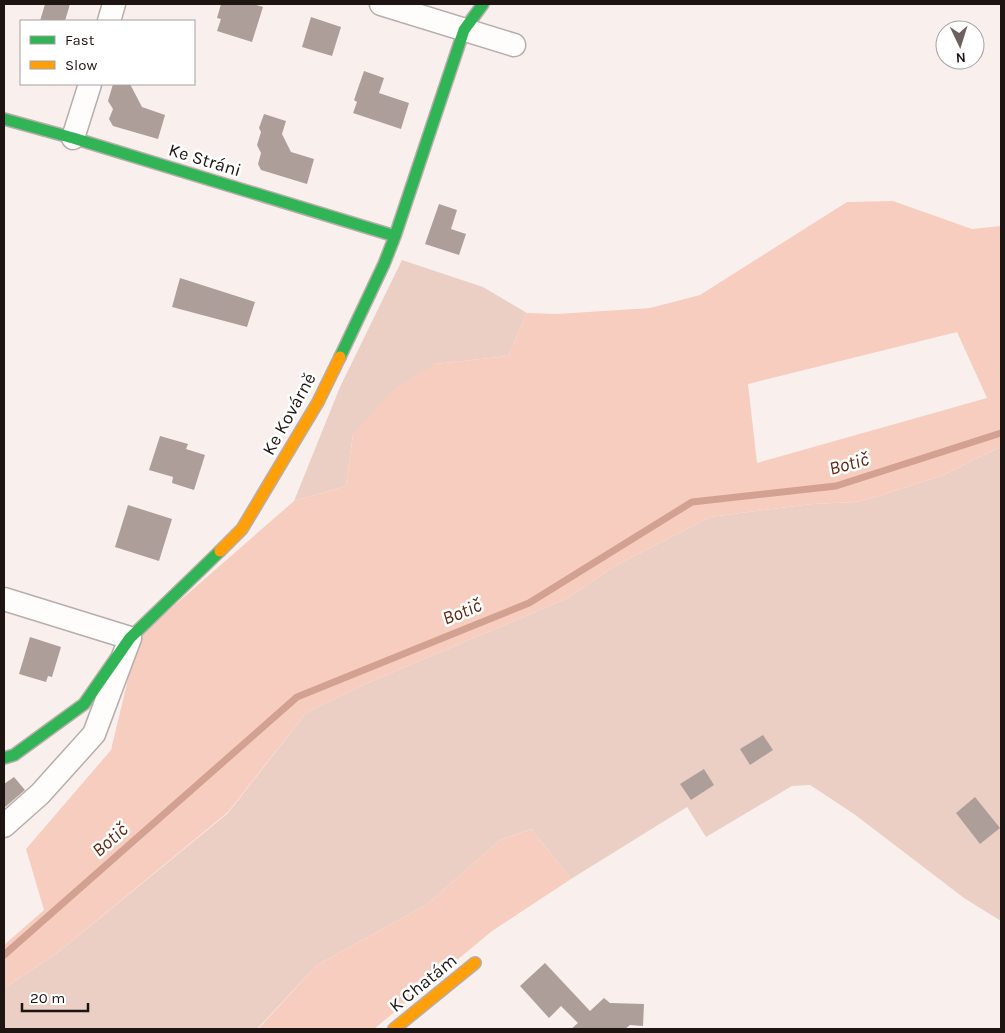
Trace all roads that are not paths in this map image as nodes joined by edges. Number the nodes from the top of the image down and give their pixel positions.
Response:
1 (114, 4) edge
2 (381, 4) edge
3 (484, 4) edge
4 (108, 20) edge
5 (464, 30) junction
6 (514, 45) dead end
7 (90, 85) edge
8 (4, 119) edge
9 (73, 138) junction
10 (395, 236) junction
11 (4, 599) edge
12 (130, 638) junction
13 (4, 758) edge
14 (4, 826) edge
15 (475, 963) dead end
16 (394, 1029) edge

1 - 4 street
2 - 5 street
3 - 5 street, Ke Kovárně
5 - 6 street
5 - 10 street, Ke Kovárně
7 - 9 street
8 - 9 street, Ke Stráni
9 - 10 street, Ke Stráni
10 - 12 street, Ke Kovárně
11 - 12 street
12 - 13 street, Ke Kovárně
12 - 14 street
15 - 16 street, K Chatám

